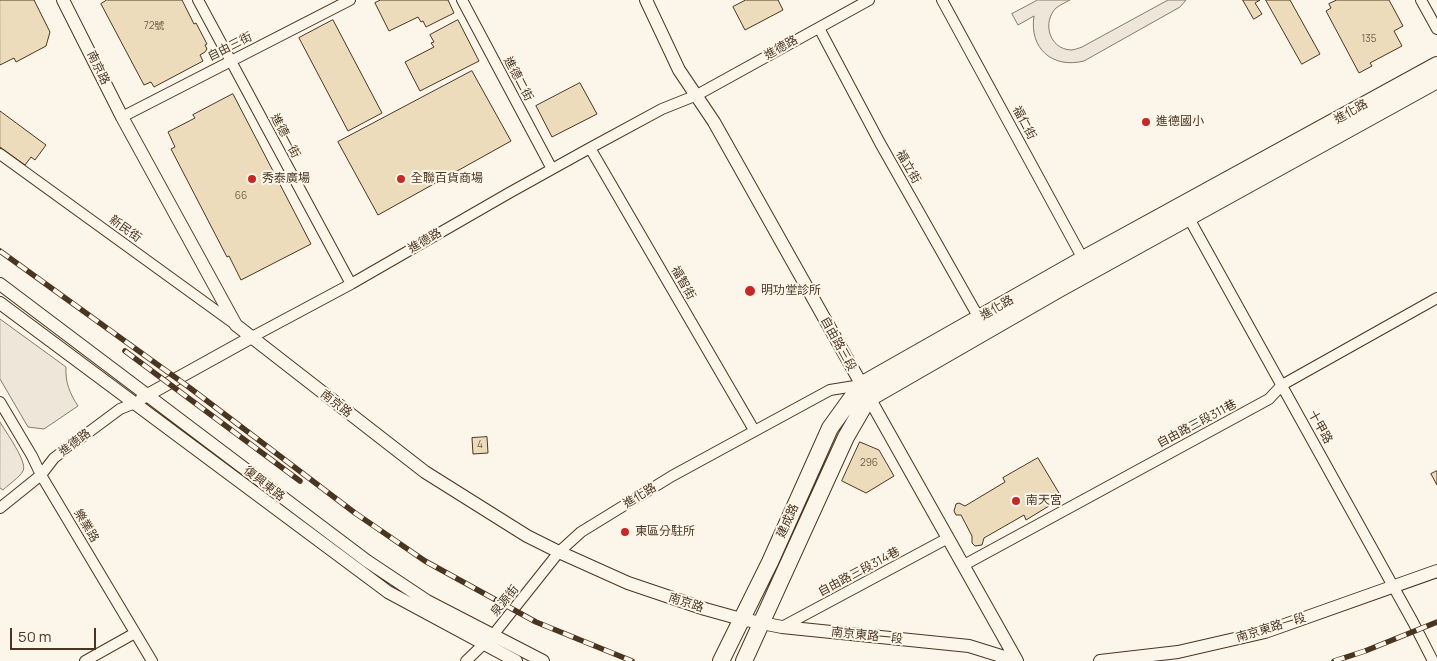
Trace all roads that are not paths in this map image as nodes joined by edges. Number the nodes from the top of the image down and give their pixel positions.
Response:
1 (63, 0) edge
2 (198, 0) edge
3 (350, 0) edge
4 (462, 0) edge
5 (646, 0) edge
6 (869, 0) edge
7 (942, 0) edge
8 (1421, 0) edge
9 (819, 28) junction
10 (1437, 29) edge
11 (231, 61) junction
12 (1437, 65) edge
13 (1437, 80) edge
14 (697, 95) junction
15 (122, 117) junction
16 (590, 148) junction
17 (0, 154) edge
18 (552, 169) junction
19 (1185, 212) junction
20 (1082, 259) junction
21 (0, 284) edge
22 (350, 284) junction
23 (1437, 298) edge
24 (0, 303) edge
25 (979, 318) junction
26 (236, 325) junction
27 (252, 337) junction
28 (1282, 385) junction
29 (865, 392) junction
30 (148, 395) junction
31 (0, 402) edge
32 (135, 403) junction
33 (754, 430) junction
34 (41, 475) junction
35 (0, 508) edge
36 (948, 538) junction
37 (560, 552) junction
38 (964, 565) junction
39 (1437, 571) edge
40 (1393, 587) junction
41 (741, 619) junction
42 (773, 625) junction
43 (135, 633) junction
44 (493, 635) junction
45 (483, 644) junction
46 (86, 661) edge
47 (152, 661) edge
48 (466, 661) edge
49 (516, 661) edge
50 (543, 661) edge
51 (722, 661) edge
52 (744, 661) edge
53 (1017, 661) edge
54 (1100, 661) edge
55 (1433, 661) edge

1 - 15 street, 南京路
2 - 11 street, 進德一街
3 - 11 street, 自由三街
4 - 18 street, 進德二街
5 - 14 street, 自由路三段
6 - 9 street, 進德路
7 - 20 street, 福仁街
8 - 10 street
9 - 14 street, 進德路
9 - 25 street, 福立街
11 - 15 street, 自由三街
11 - 22 street, 進德一街
12 - 19 main road, 進化路
13 - 19 main road, 進化路
14 - 16 street, 進德路
14 - 29 street, 自由路三段
15 - 26 street, 南京路
16 - 18 street, 進德路
16 - 33 street, 福智街
17 - 26 street, 新民街
18 - 22 street, 進德路
19 - 20 main road, 進化路
19 - 28 street, 十甲路
19 - 29 main road, 進化路
20 - 25 main road, 進化路
21 - 30 street, 復興東路
22 - 27 street, 進德路
23 - 28 street, 自由路三段311巷
24 - 32 street, 復興東路
25 - 29 main road, 進化路
26 - 27 street, 南京路
27 - 30 street, 進德路
27 - 37 street, 南京路
28 - 38 street, 自由路三段311巷
28 - 40 street, 十甲路
29 - 33 street, 進化路
29 - 36 street, 自由路三段
29 - 41 main road, 建成路
29 - 42 main road, 建成路
30 - 32 street, 進德路
30 - 44 street, 復興東路
31 - 34 street, 樂業路
32 - 34 street, 進德路
32 - 45 street, 復興東路
33 - 37 street, 進化路
34 - 35 street, 進德路
34 - 43 street, 樂業路
36 - 38 street, 自由路三段
36 - 42 street, 自由路三段314巷
37 - 41 street, 南京路
37 - 44 street, 泉源街
38 - 53 street, 自由路三段
39 - 40 street, 南京東路一段
40 - 54 street, 南京東路一段
40 - 55 street, 十甲路
41 - 42 street, 南京路
41 - 51 main road, 建成路
42 - 52 main road, 建成路
42 - 53 street, 南京東路一段
43 - 46 street
43 - 47 street, 樂業路
44 - 45 street, 泉源街
44 - 50 street, 復興東路
45 - 48 street, 泉源街
45 - 49 street, 復興東路

